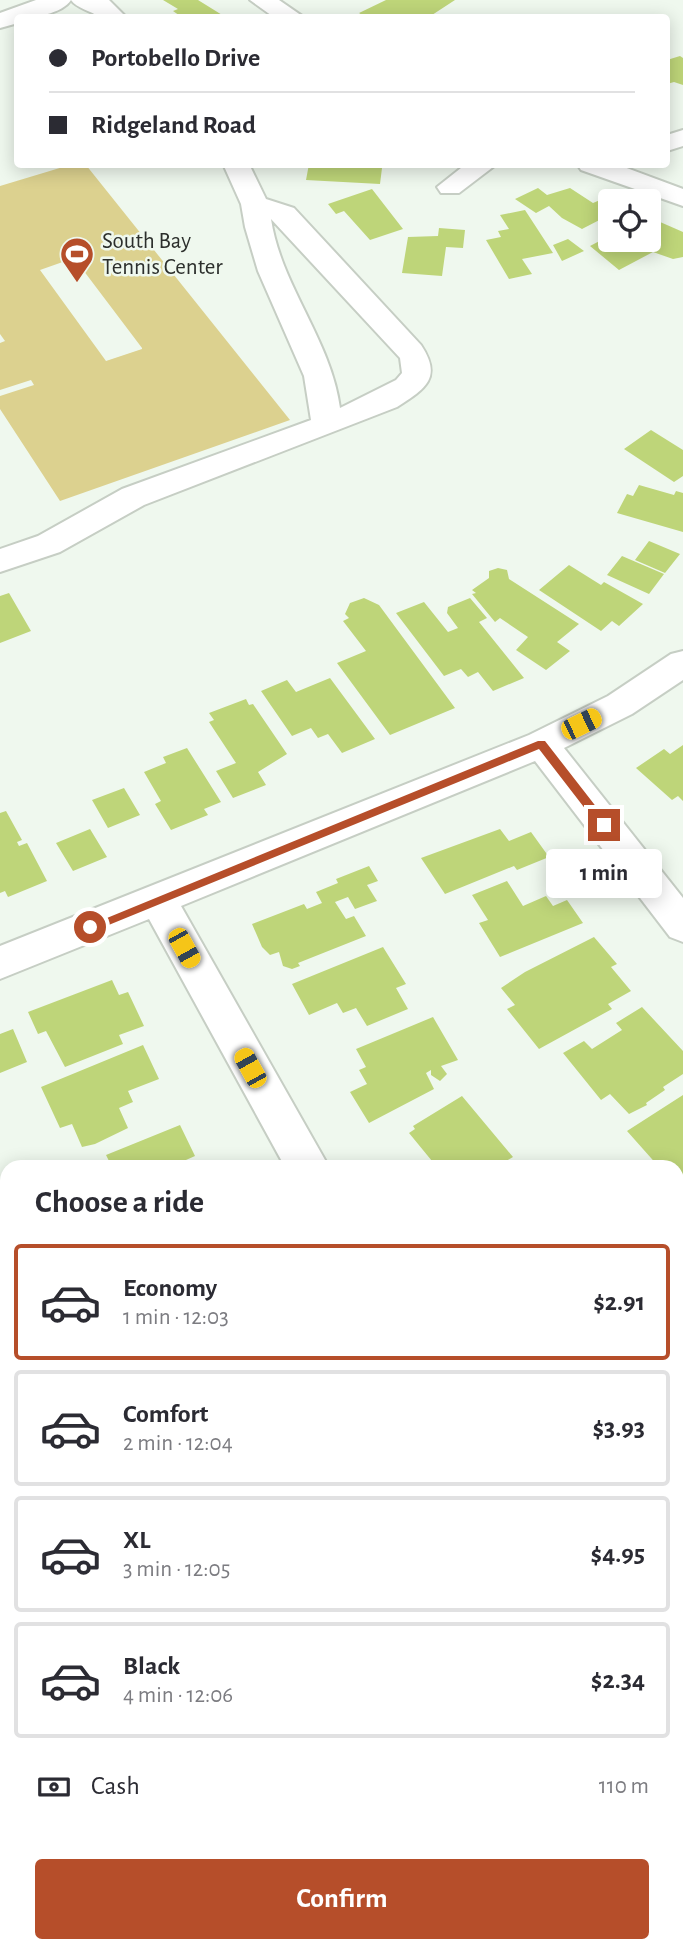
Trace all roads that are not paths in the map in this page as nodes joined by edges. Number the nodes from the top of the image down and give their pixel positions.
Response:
1 (59, 0) edge
2 (83, 0) edge
3 (262, 0) edge
4 (20, 14) edge
5 (110, 14) edge
6 (286, 14) edge
7 (238, 168) edge
8 (478, 168) edge
9 (605, 168) edge
10 (450, 187) dead end
11 (683, 198) edge
12 (255, 204) junction
13 (327, 425) junction
14 (0, 561) edge
15 (683, 663) edge
16 (541, 744) junction
17 (158, 900) junction
18 (683, 926) edge
19 (0, 963) edge
20 (302, 1160) edge

1 - 4 street
2 - 5 street
3 - 6 street
7 - 12 street
8 - 10 street
9 - 11 street
12 - 13 street
12 - 13 street
13 - 14 street
15 - 16 street
16 - 17 street
16 - 18 street
17 - 19 street
17 - 20 street

